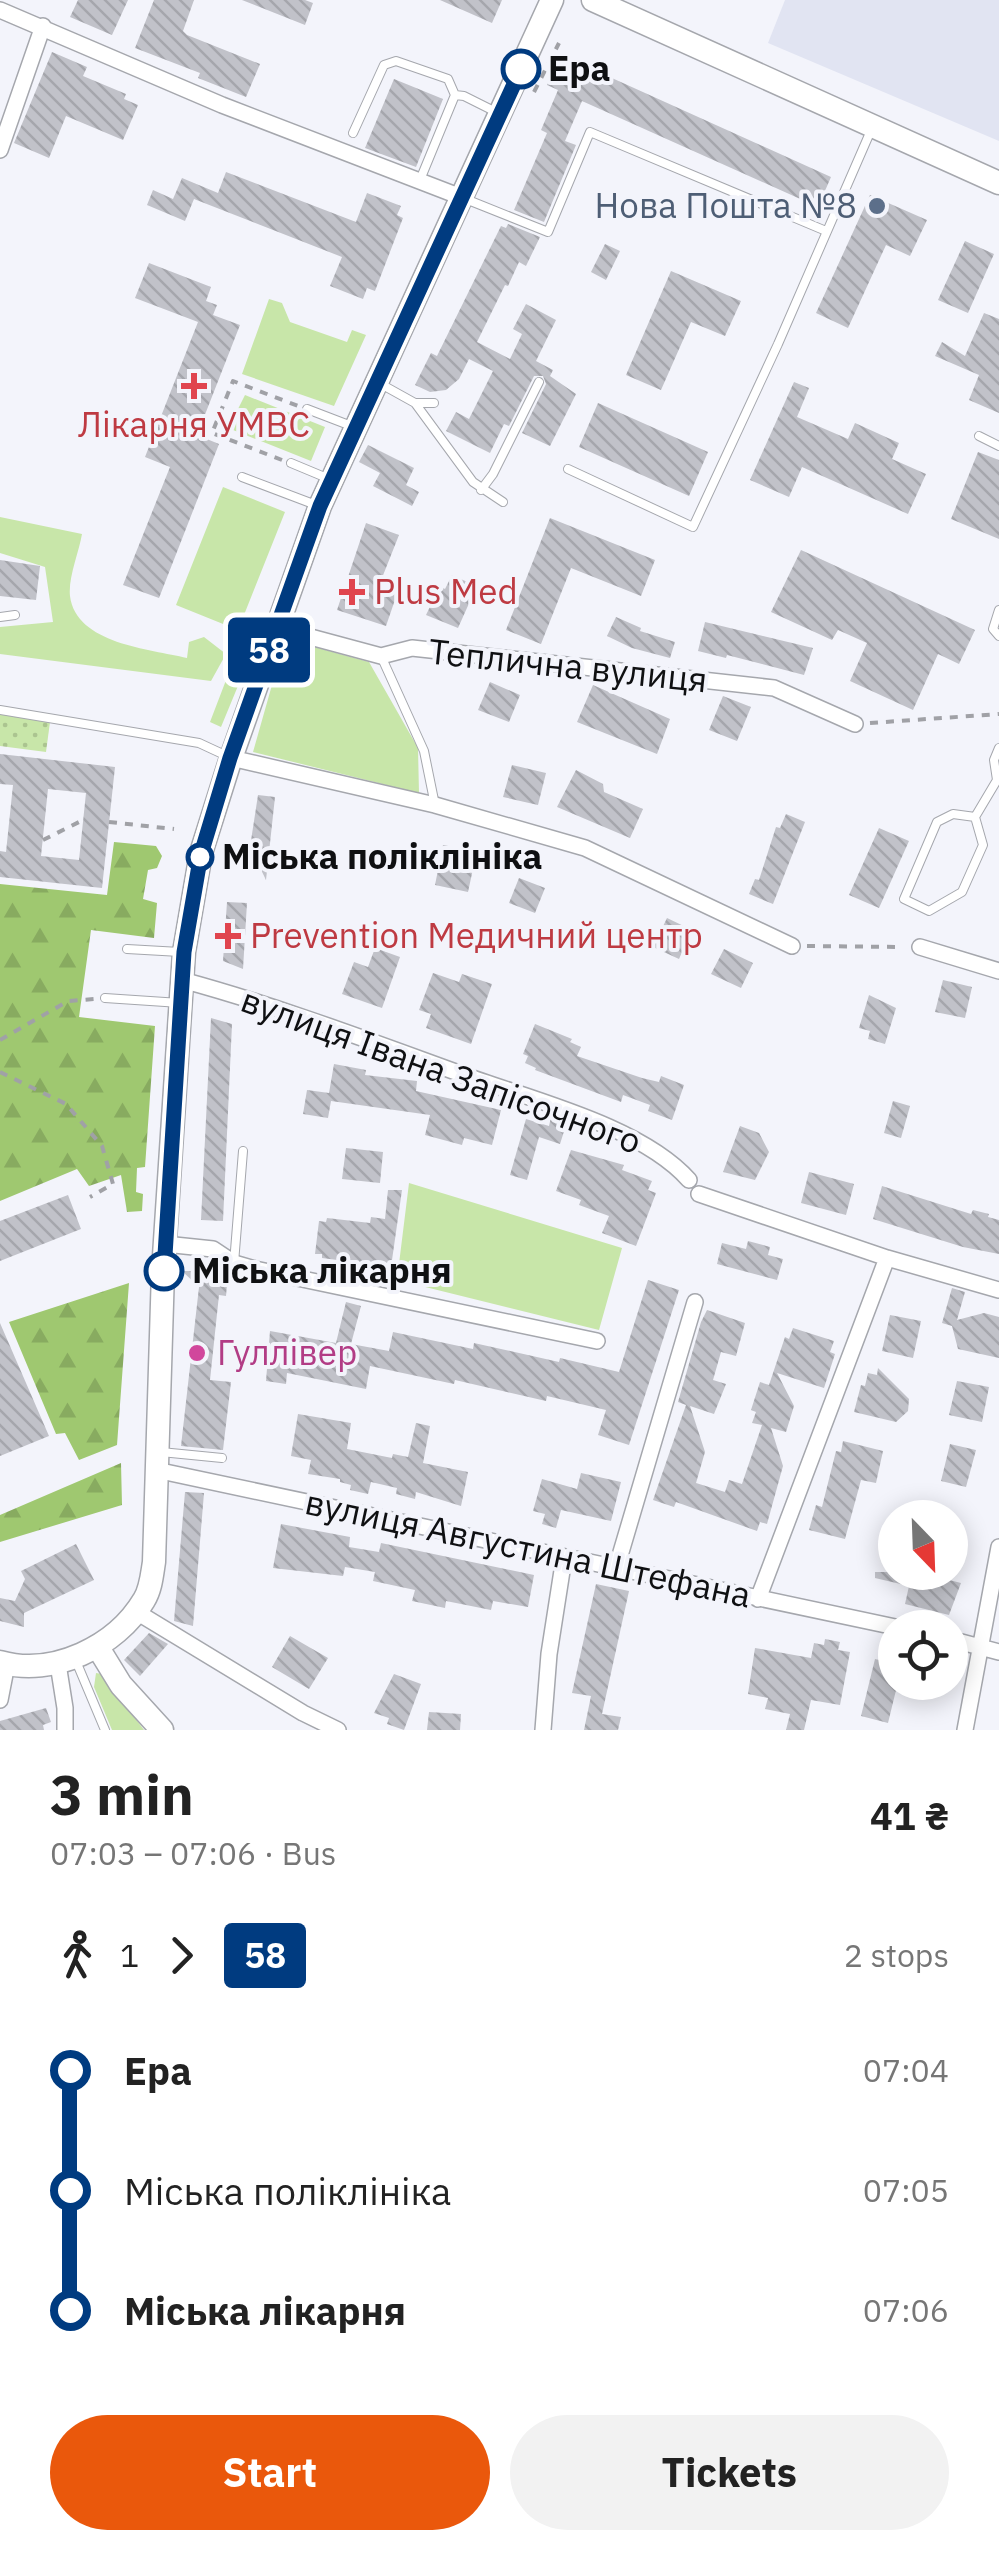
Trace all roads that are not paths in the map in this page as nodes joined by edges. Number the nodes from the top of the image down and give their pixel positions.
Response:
1 (552, 0) edge
2 (594, 0) edge
3 (0, 10) edge
4 (43, 26) junction
5 (455, 96) junction
6 (500, 114) junction
7 (872, 128) junction
8 (353, 134) dead end
9 (0, 150) edge
10 (420, 181) junction
11 (999, 183) edge
12 (461, 197) junction
13 (826, 232) junction
14 (375, 381) junction
15 (538, 382) dead end
16 (434, 403) dead end
17 (415, 404) junction
18 (307, 409) road end
19 (354, 428) junction
20 (978, 436) dead end
21 (999, 446) edge
22 (291, 463) road end
23 (568, 469) dead end
24 (242, 477) dead end
25 (331, 480) junction
26 (481, 490) junction
27 (503, 502) dead end
28 (320, 506) junction
29 (999, 610) edge
30 (16, 615) dead end
31 (0, 617) edge
32 (277, 628) junction
33 (999, 636) edge
34 (381, 656) junction
35 (0, 710) edge
36 (856, 724) road end
37 (999, 748) edge
38 (230, 758) junction
39 (435, 805) junction
40 (975, 817) junction
41 (792, 946) road end
42 (920, 948) road end
43 (127, 949) dead end
44 (184, 952) junction
45 (999, 970) edge
46 (182, 992) junction
47 (104, 998) road end
48 (243, 1152) dead end
49 (689, 1180) dead end
50 (699, 1194) dead end
51 (165, 1244) junction
52 (887, 1258) junction
53 (234, 1263) junction
54 (999, 1290) edge
55 (695, 1302) dead end
56 (598, 1341) dead end
57 (222, 1458) dead end
58 (156, 1461) junction
59 (999, 1547) edge
60 (564, 1558) junction
61 (616, 1569) junction
62 (758, 1599) junction
63 (135, 1611) junction
64 (878, 1624) edge
65 (968, 1644) edge
66 (97, 1646) junction
67 (980, 1648) junction
68 (999, 1652) edge
69 (66, 1660) junction
70 (4, 1663) edge
71 (0, 1700) edge
72 (64, 1730) edge
73 (105, 1730) edge
74 (162, 1730) edge
75 (338, 1730) edge
76 (544, 1730) edge
77 (965, 1730) edge

1 - 6 street
2 - 7 street
3 - 4 street
4 - 9 street
4 - 10 street
5 - 6 lane
5 - 8 lane
5 - 10 lane
6 - 12 street
7 - 11 street
7 - 13 lane
10 - 12 street
12 - 13 lane
12 - 14 street
13 - 23 lane
14 - 17 lane
14 - 19 street
15 - 26 lane
16 - 17 lane
17 - 26 lane
18 - 19 lane
19 - 25 street
20 - 21 lane
22 - 25 lane
24 - 28 lane
25 - 28 street
26 - 27 lane
28 - 32 street
29 - 33 lane
30 - 31 lane
32 - 34 street, Теплична вулиця
32 - 38 street
34 - 36 street, Теплична вулиця
34 - 39 lane
35 - 38 lane
37 - 40 lane
38 - 39 street
38 - 44 street
39 - 41 street
40 - 40 lane
42 - 45 street
43 - 44 lane
44 - 46 street
46 - 47 lane
46 - 49 street, вулиця Івана Запісочного
46 - 51 street
48 - 53 lane
50 - 52 street
51 - 53 street
51 - 58 street
52 - 54 street
52 - 62 street
53 - 56 street
55 - 61 street
57 - 58 lane
58 - 60 street, вулиця Августина Штефана
58 - 63 street
59 - 67 street
60 - 61 street, вулиця Августина Штефана
60 - 76 street
61 - 62 street, вулиця Августина Штефана
62 - 64 street, вулиця Августина Штефана
63 - 66 street
63 - 75 street
65 - 67 street
66 - 69 street
66 - 74 street
67 - 68 street
67 - 77 street
69 - 70 street
69 - 72 street
69 - 73 lane
70 - 71 street

